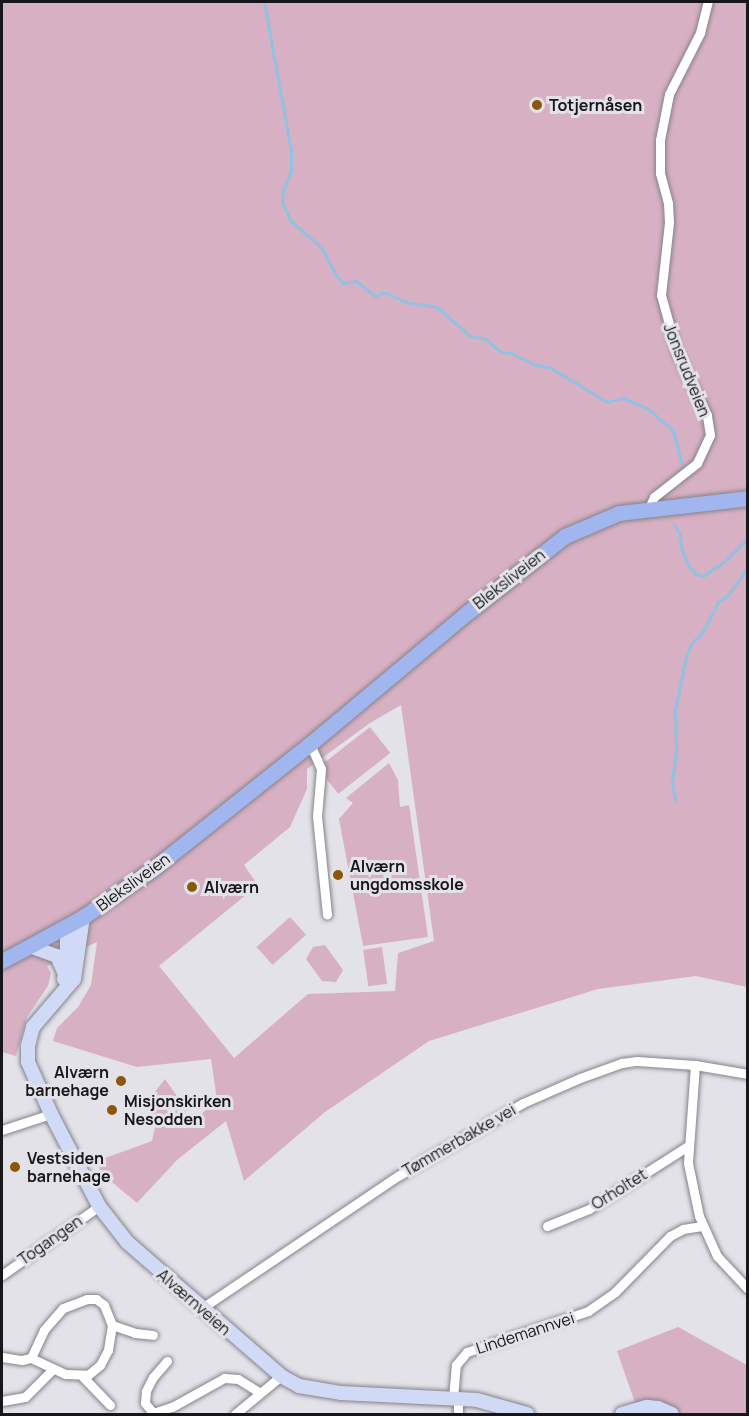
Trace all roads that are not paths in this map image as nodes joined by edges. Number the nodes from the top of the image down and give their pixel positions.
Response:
1 (708, 2) edge
2 (747, 498) edge
3 (649, 507) junction
4 (310, 744) junction
5 (327, 914) dead end
6 (84, 917) junction
7 (67, 927) junction
8 (32, 947) junction
9 (2, 961) edge
10 (65, 977) junction
11 (55, 1000) junction
12 (695, 1065) junction
13 (747, 1074) edge
14 (51, 1114) junction
15 (2, 1118) edge
16 (5, 1128) edge
17 (688, 1146) junction
18 (99, 1206) junction
19 (547, 1226) dead end
20 (702, 1226) junction
21 (2, 1275) edge
22 (747, 1289) edge
23 (202, 1308) junction
24 (112, 1325) junction
25 (153, 1335) dead end
26 (2, 1357) edge
27 (31, 1358) junction
28 (168, 1361) dead end
29 (52, 1370) junction
30 (281, 1376) junction
31 (83, 1377) junction
32 (259, 1392) junction
33 (455, 1398) junction
34 (2, 1401) edge
35 (110, 1405) dead end
36 (147, 1407) junction
37 (138, 1414) edge
38 (235, 1414) edge
39 (459, 1414) edge
40 (527, 1414) edge
41 (622, 1414) edge
42 (672, 1414) edge

1 - 3 street, Jonsrudveien
2 - 3 main road, Bleksliveien
3 - 4 main road, Bleksliveien
4 - 5 street
4 - 6 main road, Bleksliveien
6 - 7 main road, Bleksliveien
6 - 11 main road, Alværnveien
7 - 8 main road, Bleksliveien
7 - 10 main road, Alværnveien
8 - 9 main road, Bleksliveien
8 - 10 main road
10 - 11 main road, Alværnveien
11 - 14 main road, Alværnveien
12 - 13 street, Tømmerbakke vei
12 - 17 street
12 - 23 street, Tømmerbakke vei
14 - 16 street
14 - 18 main road, Alværnveien
15 - 16 street
17 - 19 street, Orholtet
17 - 20 street
18 - 21 street, Togangen
18 - 23 main road, Alværnveien
20 - 22 street
20 - 33 street, Lindemannvei
23 - 30 main road, Alværnveien
24 - 25 street
24 - 27 street
24 - 31 street
26 - 27 street
27 - 29 street
28 - 36 street
29 - 31 street
29 - 34 street
30 - 32 street
30 - 33 main road, Alværnveien
31 - 35 street
32 - 36 street
32 - 38 street
33 - 39 street, Lindemannvei
33 - 40 main road, Alværnveien
36 - 37 street
41 - 42 main road

